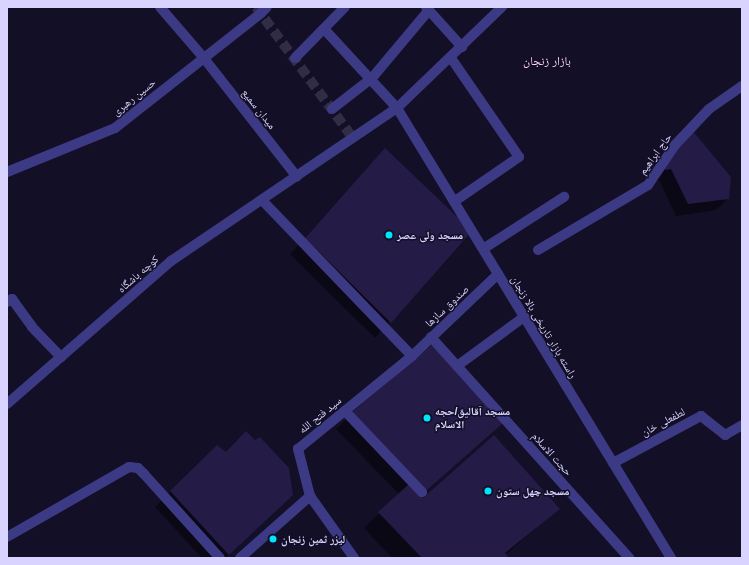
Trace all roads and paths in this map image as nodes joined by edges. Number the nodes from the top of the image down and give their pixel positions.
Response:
1 (502, 7) edge
2 (428, 8) edge
3 (165, 9) edge
4 (339, 9) edge
5 (264, 10) edge
6 (324, 30) junction
7 (462, 47) junction
8 (203, 57) junction
9 (295, 58) dead end
10 (451, 58) junction
11 (372, 78) junction
12 (742, 86) edge
13 (397, 108) junction
14 (332, 109) dead end
15 (7, 172) edge
16 (297, 177) junction
17 (564, 197) dead end
18 (458, 199) dead end
19 (262, 200) junction
20 (486, 247) dead end
21 (538, 250) dead end
22 (498, 274) junction
23 (7, 302) edge
24 (524, 317) junction
25 (431, 337) junction
26 (412, 356) junction
27 (61, 357) junction
28 (457, 366) junction
29 (7, 404) edge
30 (345, 411) junction
31 (742, 425) edge
32 (613, 463) junction
33 (422, 492) dead end
34 (310, 496) junction
35 (7, 537) edge
36 (220, 558) edge
37 (240, 558) edge
38 (354, 558) edge
39 (629, 558) edge
40 (671, 558) edge

1 - 7 street, کوچه باشگاه
2 - 7 street
2 - 11 street
3 - 8 street, میدان سمیع
4 - 6 street
5 - 8 street, حسین رهبری
6 - 9 street
6 - 11 street, راسته بازار تاریخی بالا زنجان
7 - 10 street, کوچه باشگاه
8 - 15 street, حسین رهبری
8 - 16 street, میدان سمیع
10 - 13 street, کوچه باشگاه
10 - 18 street
11 - 13 street, راسته بازار تاریخی بالا زنجان
11 - 14 street
12 - 21 street, حاج ابراهیم
13 - 16 street, کوچه باشگاه
13 - 22 street, راسته بازار تاریخی بالا زنجان
16 - 19 street, کوچه باشگاه
17 - 20 street
19 - 26 street
19 - 27 street, کوچه باشگاه
22 - 24 street, راسته بازار تاریخی بالا زنجان
22 - 25 street, صندوق سازها
23 - 27 street
24 - 28 street
24 - 32 street, راسته بازار تاریخی بالا زنجان
25 - 26 street, صندوق سازها
25 - 28 street, حجت الاسلام
26 - 30 street, سید فتح الله
27 - 29 street, کوچه باشگاه
28 - 39 street, حجت الاسلام
30 - 33 street
30 - 34 street, سید فتح الله
31 - 32 street, لطفعلی خان
32 - 40 street, راسته بازار تاریخی بالا زنجان
34 - 37 street
34 - 38 street
35 - 36 street

